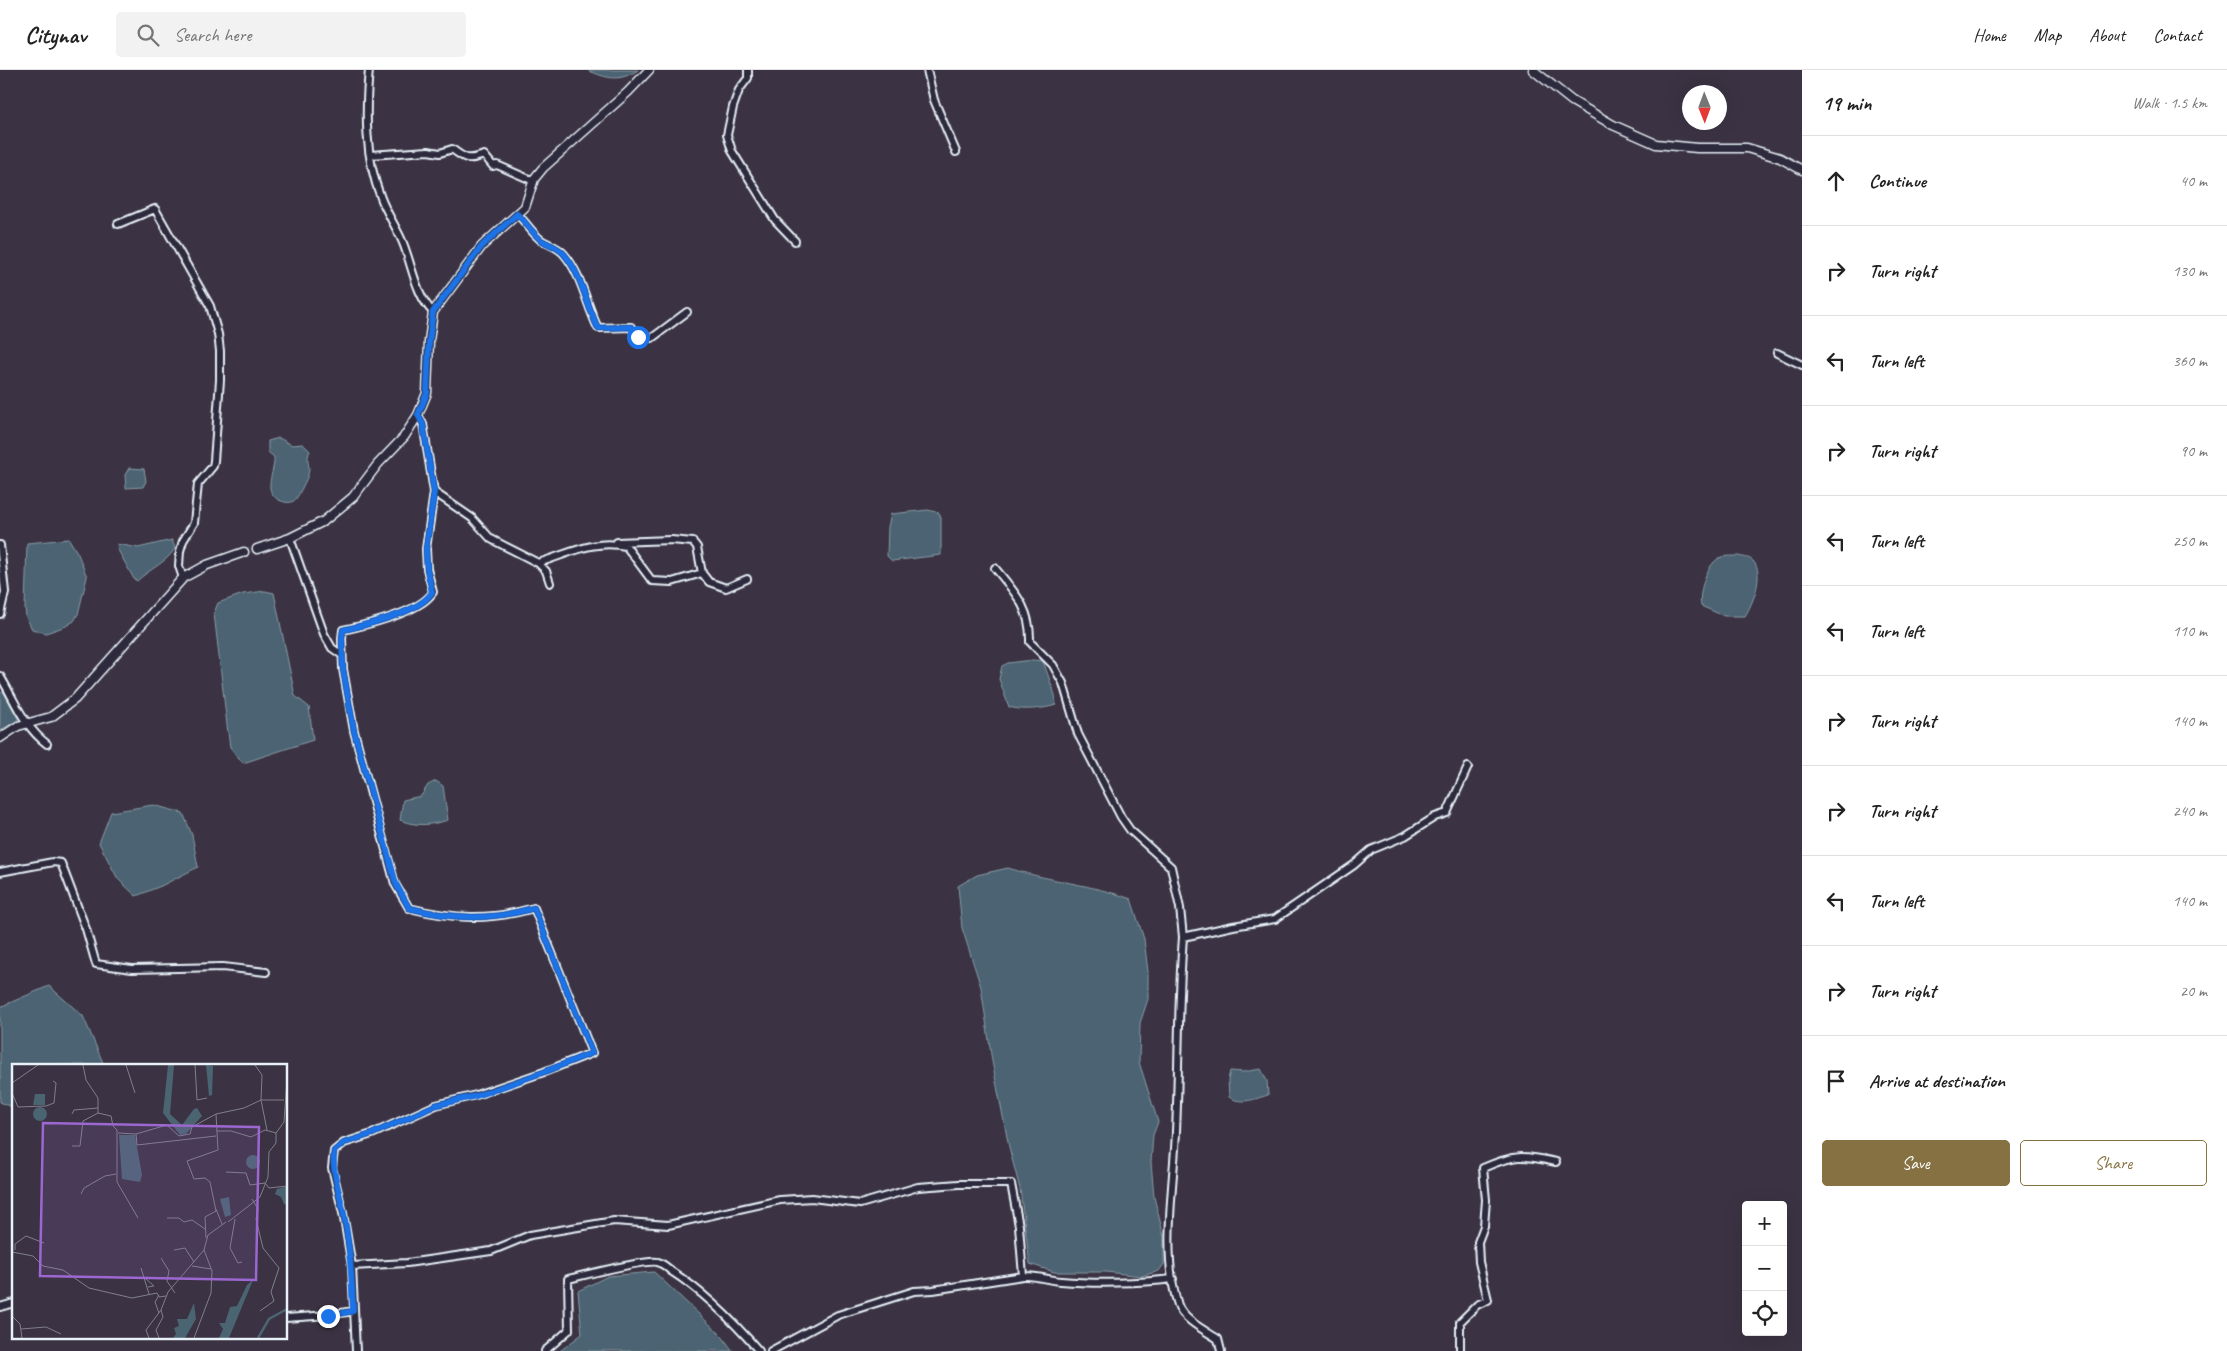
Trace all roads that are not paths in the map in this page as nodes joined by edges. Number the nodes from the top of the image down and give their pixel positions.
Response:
1 (369, 70) edge
2 (649, 70) edge
3 (748, 70) edge
4 (927, 70) edge
5 (1533, 70) edge
6 (956, 152) dead end
7 (370, 155) junction
8 (1802, 170) edge
9 (534, 179) junction
10 (517, 214) junction
11 (118, 224) dead end
12 (795, 240) dead end
13 (433, 312) junction
14 (687, 312) dead end
15 (1777, 352) dead end
16 (1802, 365) edge
17 (418, 415) junction
18 (434, 492) junction
19 (290, 538) junction
20 (611, 543) junction
21 (0, 545) edge
22 (257, 549) dead end
23 (244, 552) dead end
24 (538, 562) junction
25 (996, 568) dead end
26 (702, 573) junction
27 (183, 578) junction
28 (747, 580) dead end
29 (550, 583) dead end
30 (0, 614) edge
31 (342, 654) junction
32 (0, 676) edge
33 (26, 724) junction
34 (0, 738) edge
35 (47, 744) dead end
36 (1468, 767) dead end
37 (0, 872) edge
38 (1183, 937) junction
39 (266, 972) dead end
40 (1556, 1162) dead end
41 (352, 1266) junction
42 (1023, 1276) junction
43 (1173, 1279) junction
44 (353, 1311) junction
45 (288, 1318) edge
46 (356, 1351) edge
47 (544, 1351) edge
48 (759, 1351) edge
49 (771, 1351) edge
50 (1221, 1351) edge
51 (1460, 1351) edge

1 - 7 street
2 - 9 street
3 - 12 street
4 - 6 street
5 - 8 street
7 - 9 street
7 - 13 street
9 - 10 street
10 - 13 street
10 - 14 street
11 - 27 street
13 - 17 street
15 - 16 street
17 - 18 street
17 - 19 street
18 - 24 street
18 - 31 street
19 - 22 street
19 - 31 street
20 - 24 street
20 - 26 street
20 - 26 street
21 - 30 street
23 - 27 street
24 - 29 street
25 - 38 street
26 - 28 street
27 - 33 street
31 - 41 street
32 - 33 street
33 - 34 street
33 - 35 street
36 - 38 street
37 - 39 street
38 - 43 street
40 - 51 street
41 - 42 street
41 - 44 street
42 - 43 street
42 - 49 street
43 - 50 street
44 - 45 street
44 - 46 street
47 - 48 street

